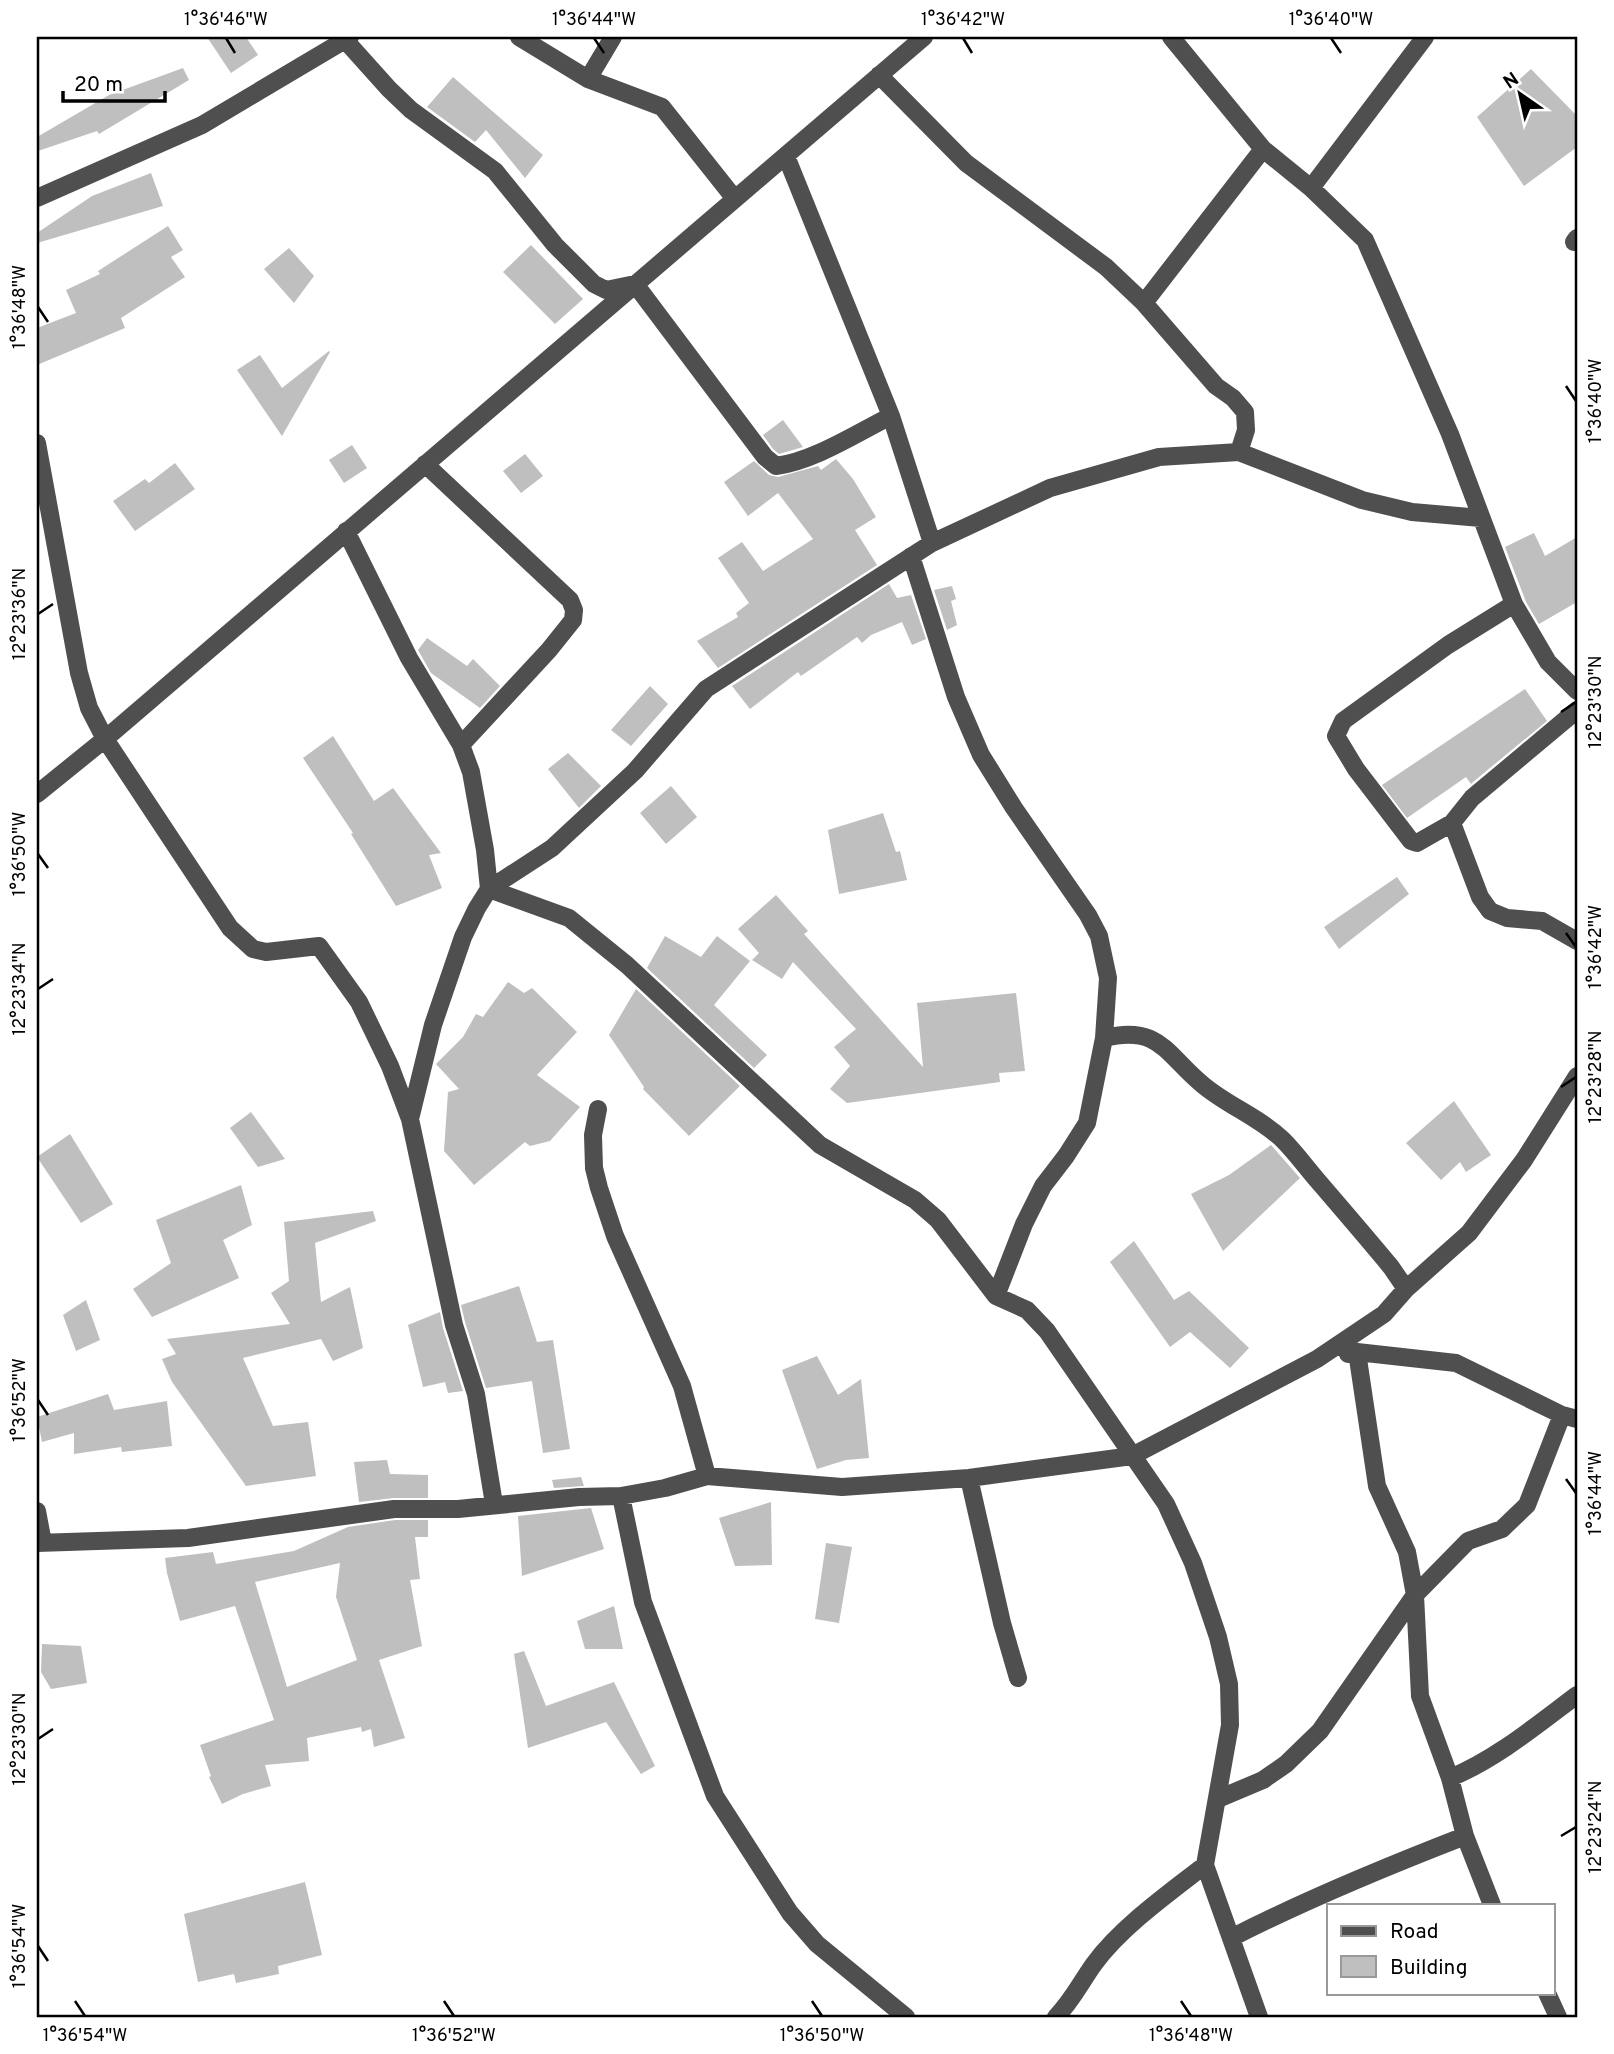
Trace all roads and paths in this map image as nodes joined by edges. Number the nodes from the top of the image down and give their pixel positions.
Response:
1 (519, 37) edge
2 (613, 37) edge
3 (924, 37) edge
4 (1171, 37) edge
5 (1425, 37) edge
6 (347, 38) edge
7 (879, 75) junction
8 (588, 79) junction
9 (1263, 149) junction
10 (786, 156) junction
11 (1311, 188) junction
12 (37, 198) edge
13 (735, 200) junction
14 (635, 284) junction
15 (1144, 303) junction
16 (891, 416) junction
17 (37, 443) edge
18 (1239, 452) junction
19 (425, 464) junction
20 (39, 468) edge
21 (1481, 518) junction
22 (346, 531) junction
23 (932, 543) junction
24 (911, 556) junction
25 (1514, 604) junction
26 (1577, 691) edge
27 (1577, 710) edge
28 (105, 738) junction
29 (461, 745) junction
30 (37, 794) edge
31 (1452, 823) junction
32 (489, 889) junction
33 (1577, 941) edge
34 (1104, 1038) junction
35 (1577, 1076) edge
36 (598, 1109) dead end
37 (410, 1119) junction
38 (1406, 1289) junction
39 (996, 1296) junction
40 (1357, 1352) junction
41 (1317, 1359) junction
42 (1570, 1417) edge
43 (1132, 1456) junction
44 (707, 1476) junction
45 (969, 1478) junction
46 (621, 1496) junction
47 (495, 1504) junction
48 (37, 1511) edge
49 (40, 1543) edge
50 (1415, 1595) junction
51 (1017, 1678) dead end
52 (1577, 1695) edge
53 (1450, 1778) junction
54 (1218, 1799) junction
55 (1465, 1836) junction
56 (1205, 1865) junction
57 (1492, 1904) edge
58 (1231, 1938) junction
59 (1547, 1994) edge
60 (906, 2017) edge
61 (1056, 2017) edge
62 (1259, 2017) edge
63 (1558, 2017) edge

1 - 8 street
2 - 8 street
3 - 7 street
4 - 9 street
5 - 11 street
6 - 12 street
6 - 14 street
7 - 10 street
7 - 15 street
8 - 13 street
9 - 11 street
9 - 15 street
10 - 13 street
10 - 16 street
11 - 21 street
13 - 14 street
14 - 16 street
14 - 19 street
15 - 18 street
16 - 23 street
17 - 20 street
18 - 21 street
18 - 23 street
19 - 22 street
19 - 29 street
20 - 28 street
21 - 25 street
22 - 28 street
22 - 29 street
23 - 24 street
24 - 32 street
24 - 34 street
25 - 26 street
25 - 31 street
27 - 31 street
28 - 30 street
28 - 37 street
29 - 32 street
31 - 33 street
32 - 37 street
32 - 39 street
34 - 38 street
34 - 39 street
35 - 38 street
36 - 44 street
37 - 47 street
38 - 41 street
39 - 43 street
40 - 41 street
40 - 42 street
40 - 50 street
41 - 43 street
42 - 50 street
43 - 45 street
43 - 54 street
44 - 45 street
44 - 46 street
45 - 51 street
46 - 47 street
46 - 60 street
47 - 49 street
48 - 49 street
50 - 53 street
50 - 54 street
52 - 53 street
53 - 55 street
54 - 56 street
55 - 57 street
55 - 58 street
56 - 58 street
56 - 61 street
58 - 62 street
59 - 63 street

